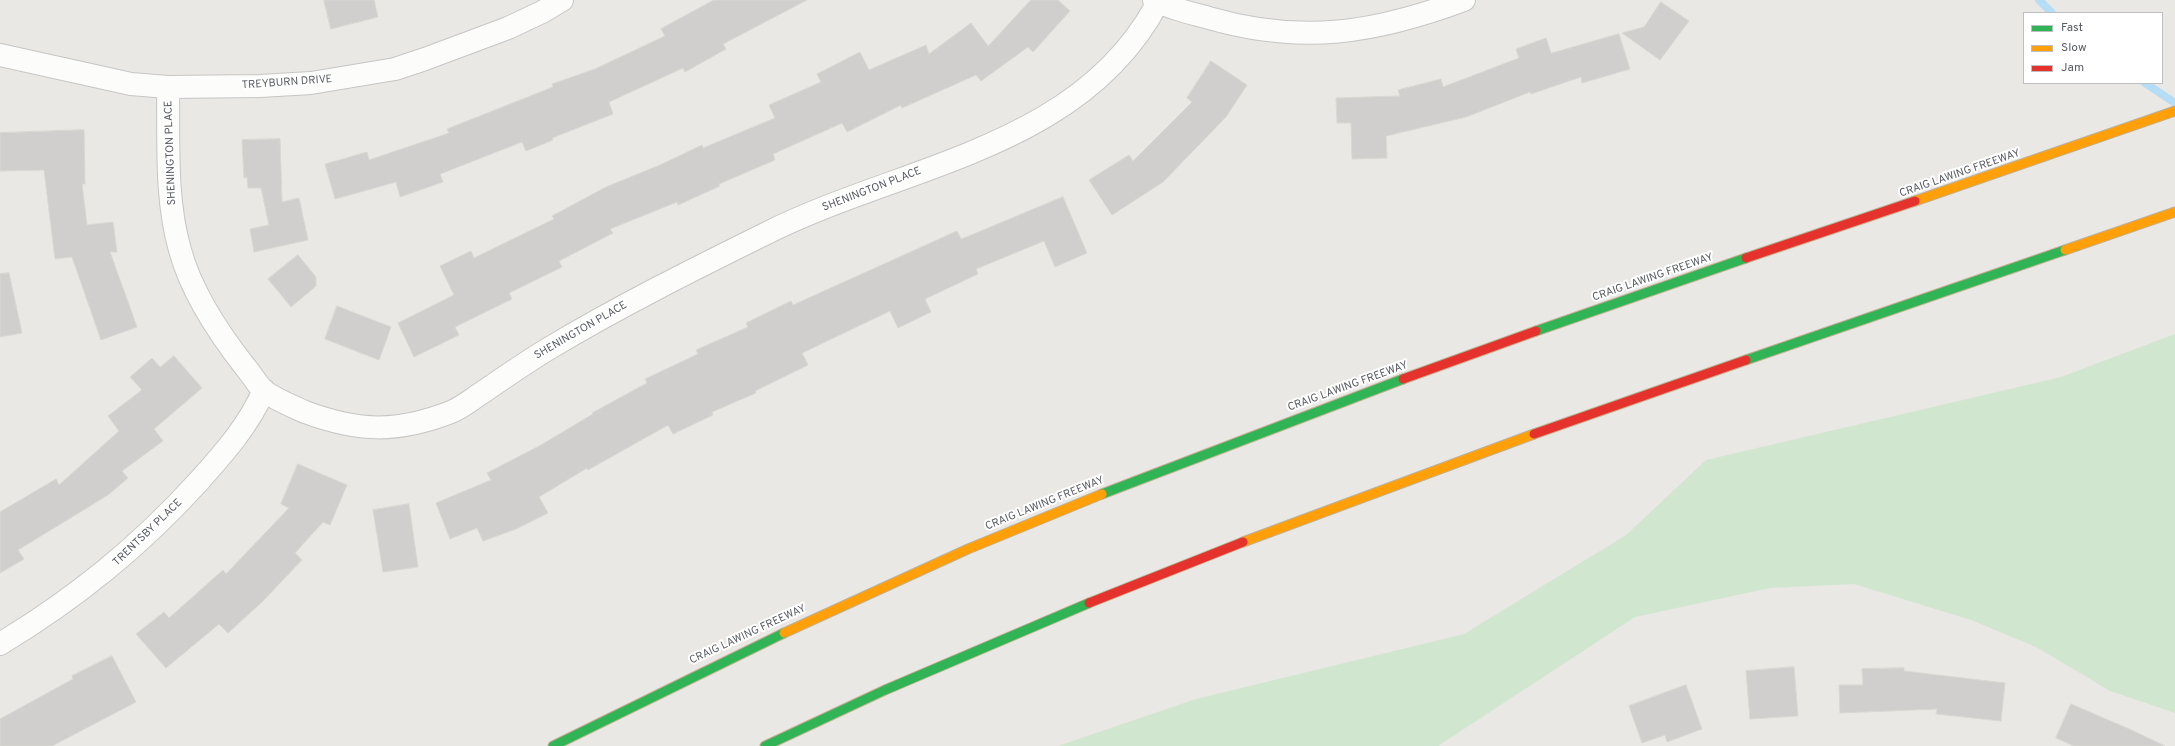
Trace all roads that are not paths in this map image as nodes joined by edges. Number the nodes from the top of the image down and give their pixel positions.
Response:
1 (562, 0) edge
2 (1464, 0) edge
3 (1157, 1) edge
4 (0, 54) edge
5 (168, 87) junction
6 (2175, 111) edge
7 (2175, 212) edge
8 (264, 390) junction
9 (0, 644) edge
10 (553, 746) edge
11 (765, 746) edge

1 - 5 street, TREYBURN DRIVE
2 - 3 street
3 - 8 street, SHENINGTON PLACE
4 - 5 street, TREYBURN DRIVE
5 - 8 street, SHENINGTON PLACE
6 - 10 highway, CRAIG LAWING FREEWAY
7 - 11 highway
8 - 9 street, TRENTSBY PLACE

